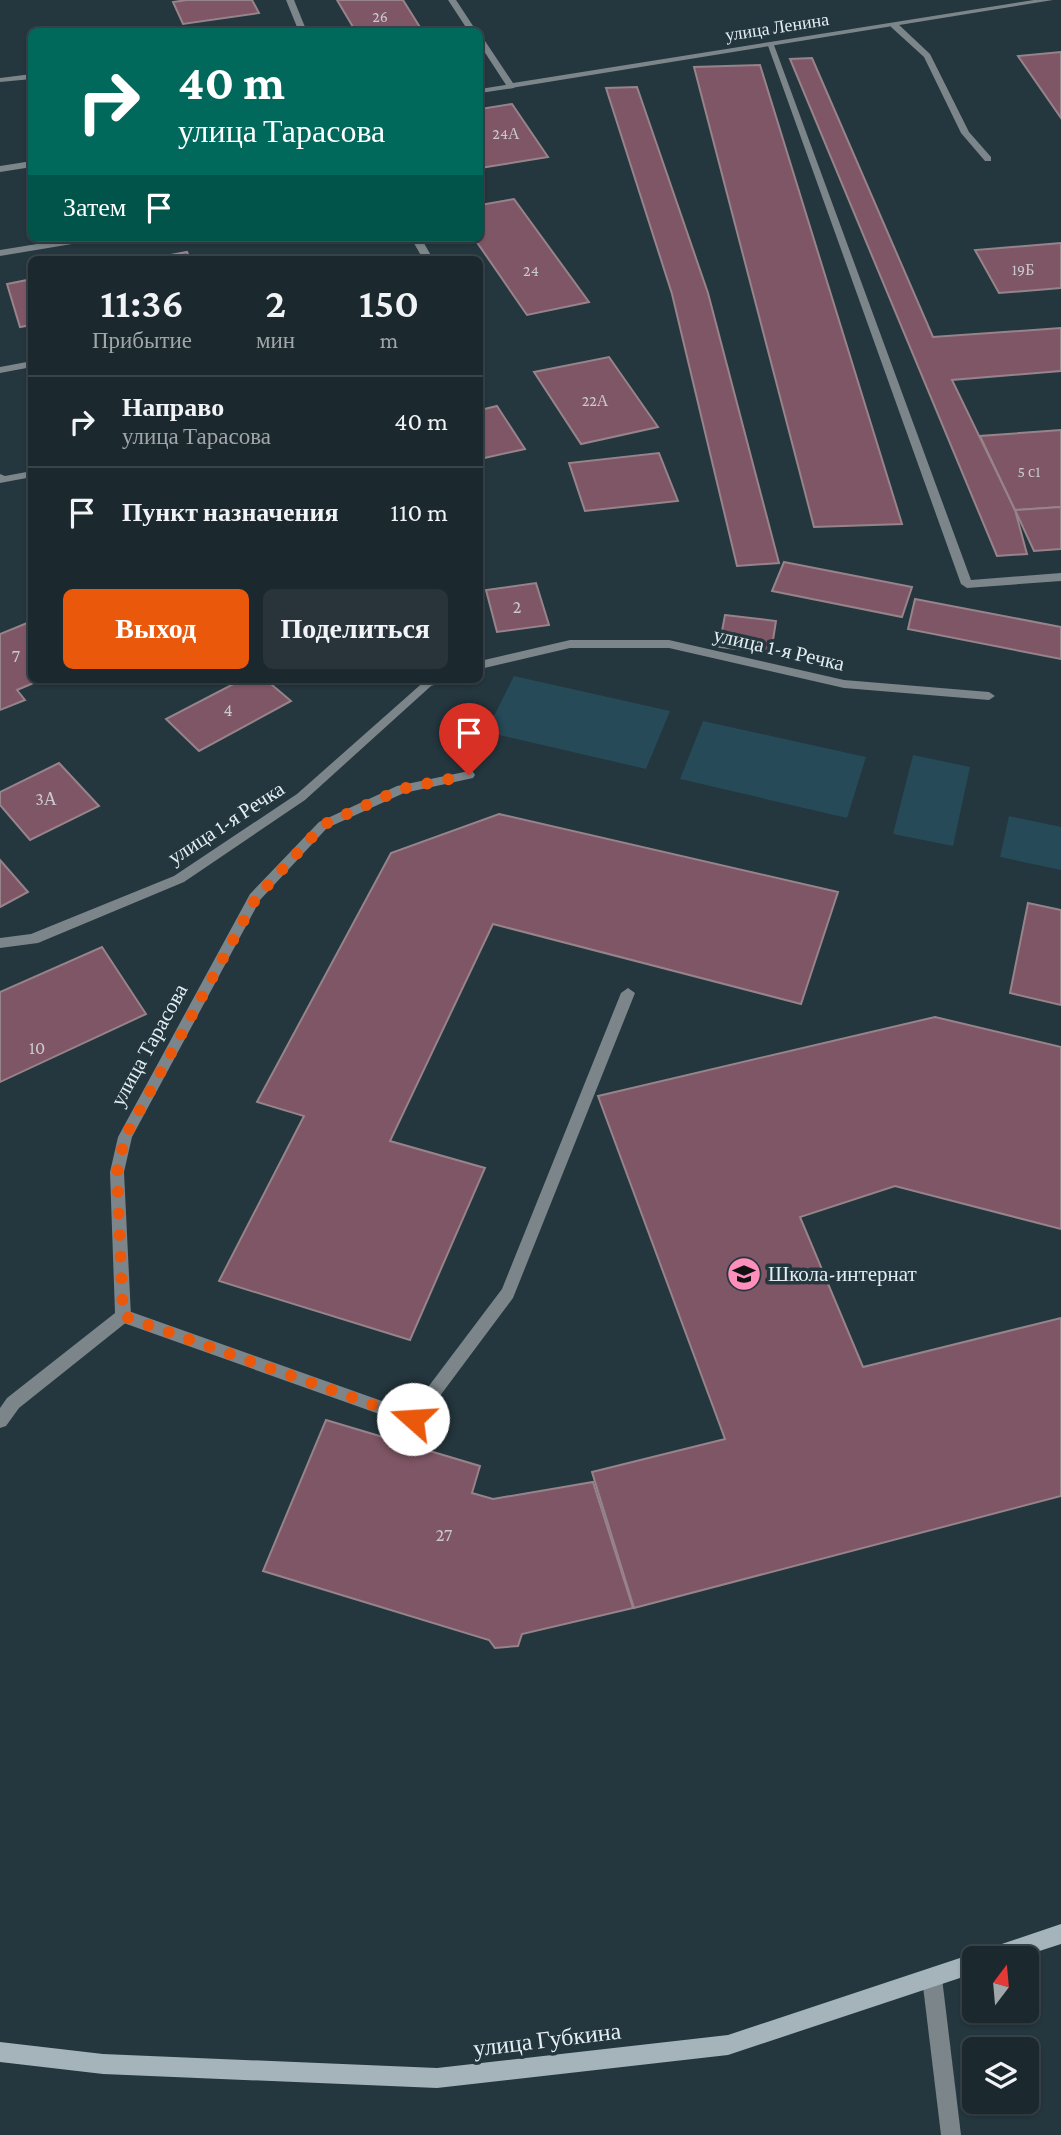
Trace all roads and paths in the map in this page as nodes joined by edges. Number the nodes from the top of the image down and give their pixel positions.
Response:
1 (290, 0) edge
2 (452, 0) edge
3 (1049, 0) edge
4 (894, 25) junction
5 (301, 28) edge
6 (470, 28) edge
7 (483, 44) edge
8 (770, 44) junction
9 (28, 76) edge
10 (0, 80) edge
11 (511, 86) junction
12 (483, 91) edge
13 (988, 159) dead end
14 (28, 165) edge
15 (0, 169) edge
16 (66, 242) edge
17 (0, 253) edge
18 (28, 365) edge
19 (0, 370) edge
20 (28, 475) edge
21 (0, 477) edge
22 (1061, 576) edge
23 (483, 665) edge
24 (427, 683) edge
25 (989, 696) dead end
26 (469, 775) dead end
27 (0, 943) edge
28 (628, 993) dead end
29 (123, 1316) junction
30 (0, 1421) edge
31 (1061, 1934) edge
32 (1026, 1946) edge
33 (962, 1968) edge
34 (932, 1978) junction
35 (0, 2052) edge
36 (951, 2135) edge

1 - 5 street
2 - 6 street
3 - 4 street, улица Ленина
4 - 8 street, улица Ленина
4 - 13 street
7 - 11 street
8 - 11 street, улица Ленина
8 - 22 street
9 - 10 street
11 - 12 street, улица Ленина
14 - 15 street
16 - 17 street
18 - 19 street
20 - 21 street
23 - 25 street, улица 1-я Речка
24 - 27 street, улица 1-я Речка
26 - 29 street, улица Тарасова
28 - 29 street
29 - 30 street
31 - 32 street
33 - 34 street
34 - 35 street, улица Губкина
34 - 36 street

